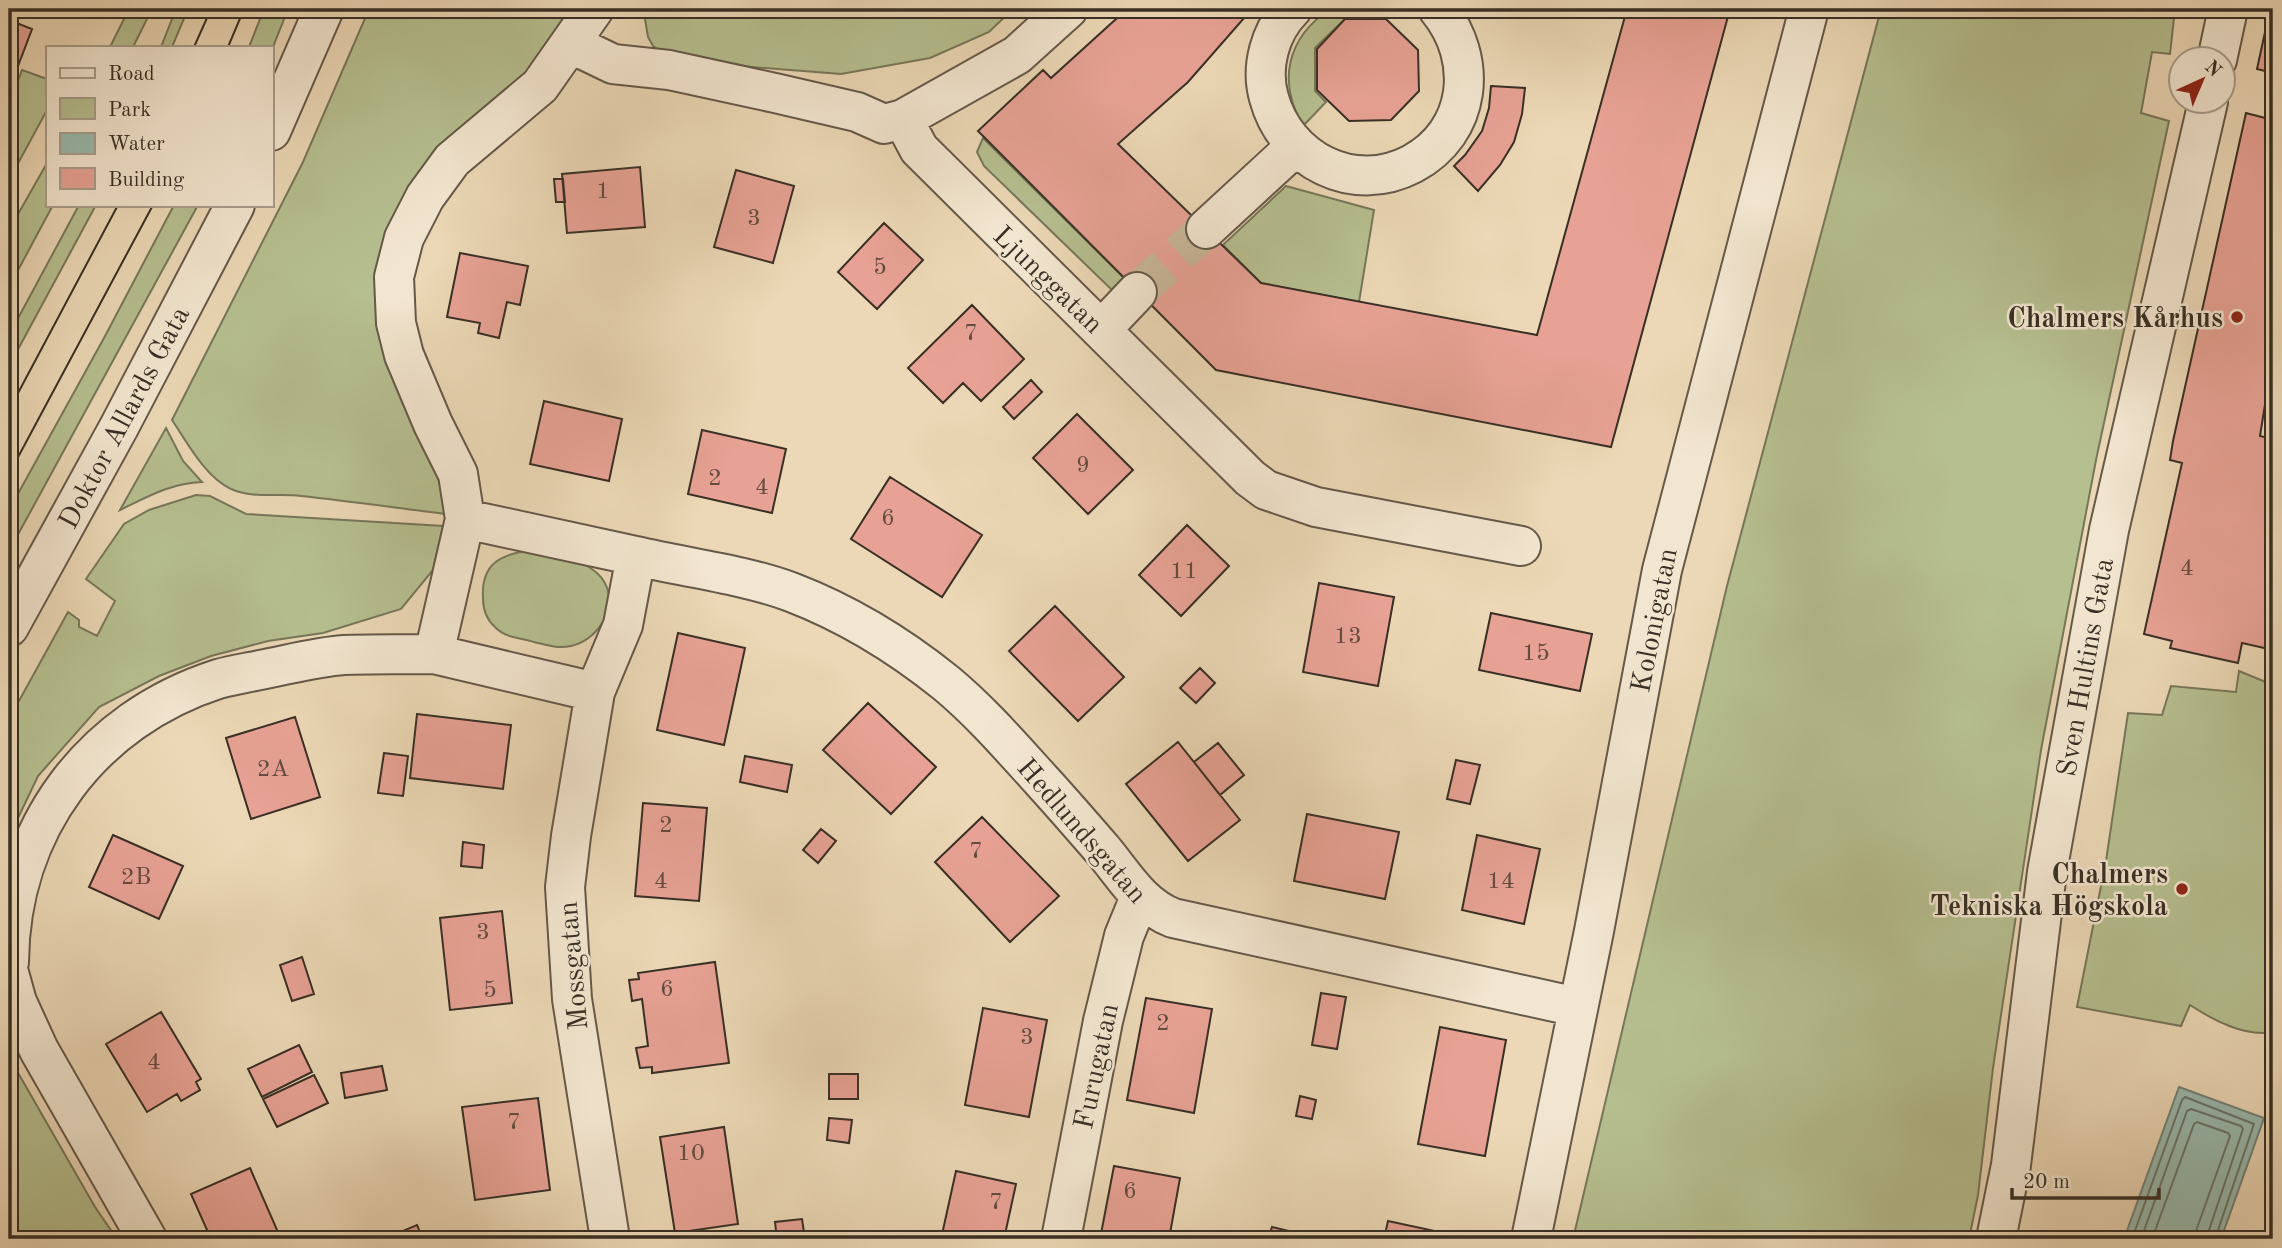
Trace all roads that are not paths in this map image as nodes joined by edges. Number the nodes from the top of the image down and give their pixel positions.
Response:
1 (324, 9) edge
2 (594, 9) edge
3 (1068, 9) edge
4 (1292, 9) edge
5 (1438, 9) edge
6 (1809, 9) edge
7 (2228, 9) edge
8 (573, 40) junction
9 (2220, 46) edge
10 (2205, 116) edge
11 (903, 119) junction
12 (273, 126) edge
13 (1295, 146) junction
14 (234, 206) edge
15 (1206, 229) tunnel mouth
16 (1137, 292) tunnel mouth
17 (1101, 330) junction
18 (465, 519) junction
19 (1521, 546) dead end
20 (636, 556) junction
21 (9, 627) edge
22 (434, 654) junction
23 (595, 692) junction
24 (1139, 897) junction
25 (9, 962) edge
26 (9, 973) edge
27 (1577, 1007) junction
28 (147, 1239) edge
29 (610, 1239) edge
30 (1061, 1239) edge
31 (1531, 1239) edge
32 (1996, 1239) edge

1 - 12 street
2 - 8 street
3 - 11 street
4 - 13 street
5 - 13 street
6 - 27 street, Kolonigatan
7 - 9 street
8 - 11 street
8 - 18 street
10 - 32 street, Sven Hultins Gata
11 - 17 street, Ljunggatan
13 - 15 street
14 - 21 street, Doktor Allards Gata
16 - 17 street
17 - 19 street, Ljunggatan
18 - 20 street, Hedlundsgatan
18 - 22 street
20 - 23 street, Mossgatan
20 - 24 street, Hedlundsgatan
22 - 23 street
22 - 25 street
23 - 29 street, Mossgatan
24 - 27 street, Hedlundsgatan
24 - 30 street, Furugatan
26 - 28 street
27 - 31 street, Kolonigatan

